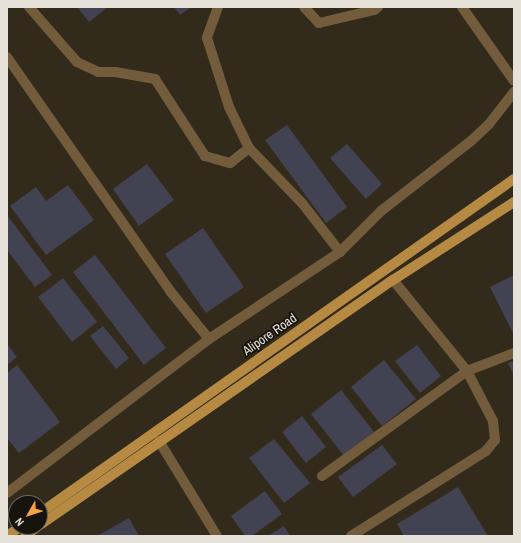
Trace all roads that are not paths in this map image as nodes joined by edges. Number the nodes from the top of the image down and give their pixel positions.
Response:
1 (29, 7) edge
2 (218, 7) edge
3 (304, 7) edge
4 (378, 7) edge
5 (462, 7) edge
6 (7, 57) edge
7 (514, 81) edge
8 (514, 92) edge
9 (249, 148) junction
10 (514, 179) edge
11 (514, 202) edge
12 (340, 252) junction
13 (393, 280) junction
14 (209, 339) junction
15 (514, 353) edge
16 (467, 371) junction
17 (159, 441) junction
18 (322, 476) dead end
19 (7, 493) edge
20 (48, 507) edge
21 (48, 519) edge
22 (217, 536) edge
23 (351, 536) edge

1 - 9 street
2 - 9 street
3 - 4 street
5 - 7 street
6 - 14 street
8 - 12 street
9 - 12 street
10 - 20 main road, Alipore Road
11 - 13 main road, Alipore Road
12 - 14 street
13 - 16 street
13 - 17 main road, Alipore Road
14 - 19 street
15 - 16 street
16 - 18 street
16 - 23 street
17 - 21 main road, Alipore Road
17 - 22 street

